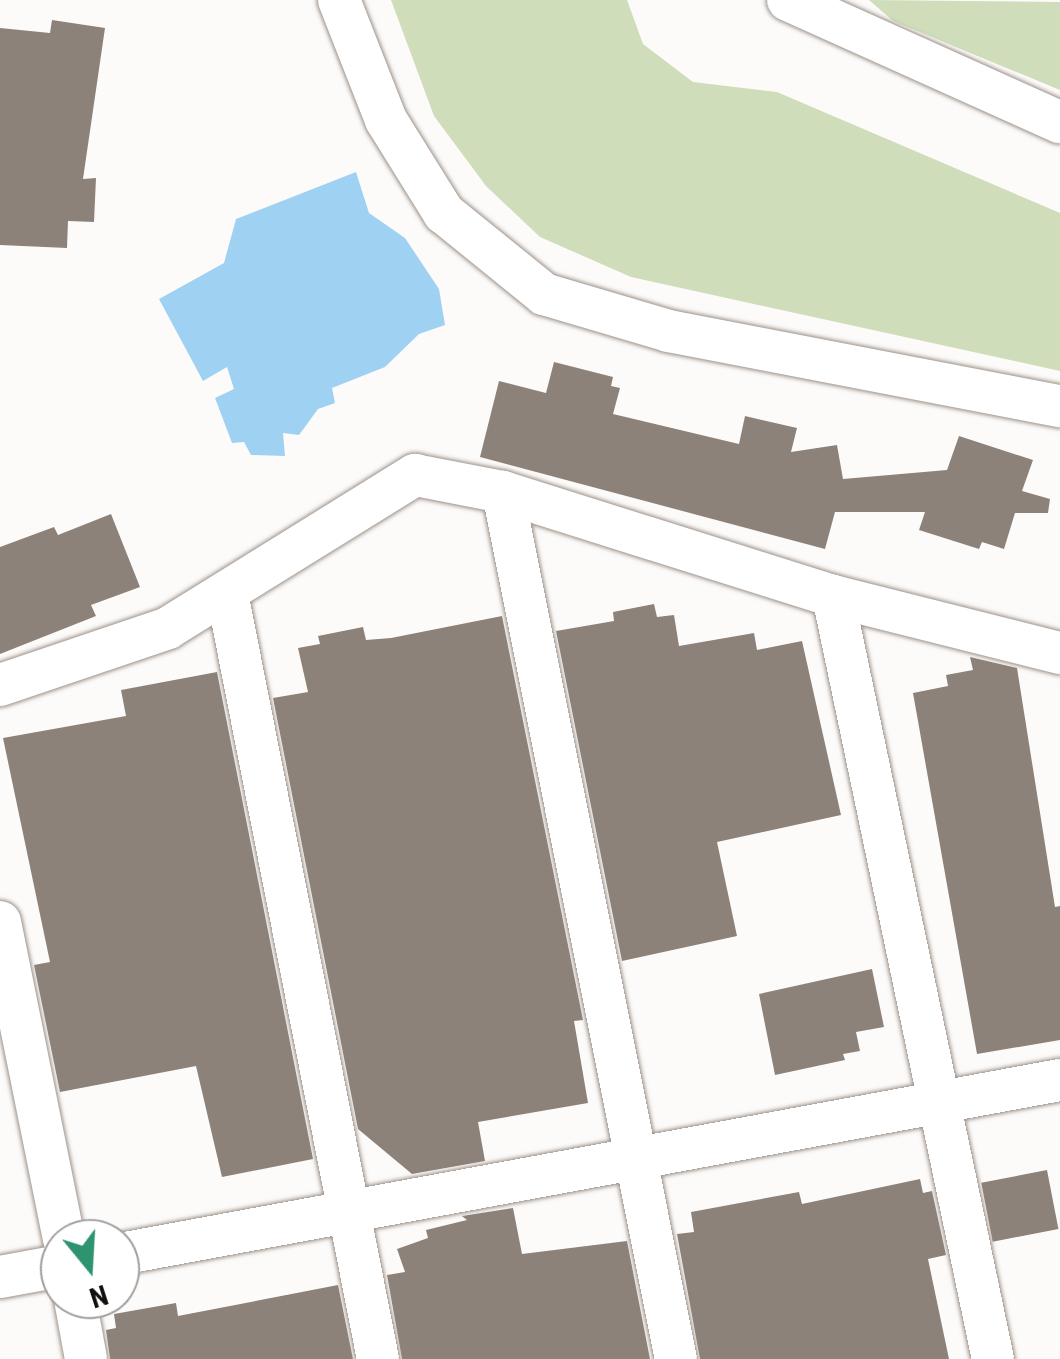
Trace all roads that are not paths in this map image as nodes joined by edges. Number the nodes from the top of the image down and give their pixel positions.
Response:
1 (339, 0) edge
2 (788, 0) edge
3 (1060, 122) edge
4 (1060, 406) edge
5 (503, 492) junction
6 (227, 594) junction
7 (833, 596) junction
8 (1060, 652) edge
9 (0, 685) edge
10 (0, 922) edge
11 (1060, 1080) edge
12 (942, 1102) junction
13 (641, 1158) junction
14 (352, 1208) junction
15 (60, 1219) edge
16 (140, 1250) edge
17 (40, 1270) edge
18 (0, 1277) edge
19 (79, 1319) edge
20 (86, 1359) edge
21 (378, 1359) edge
22 (676, 1359) edge
23 (992, 1359) edge

1 - 4 street
2 - 3 street
5 - 6 street
5 - 7 street
5 - 13 street
6 - 9 street
6 - 14 street
7 - 8 street
7 - 12 street
10 - 15 street
11 - 12 street
12 - 13 street
12 - 23 street
13 - 14 street
13 - 22 street
14 - 16 street
14 - 21 street
17 - 18 street
19 - 20 street

